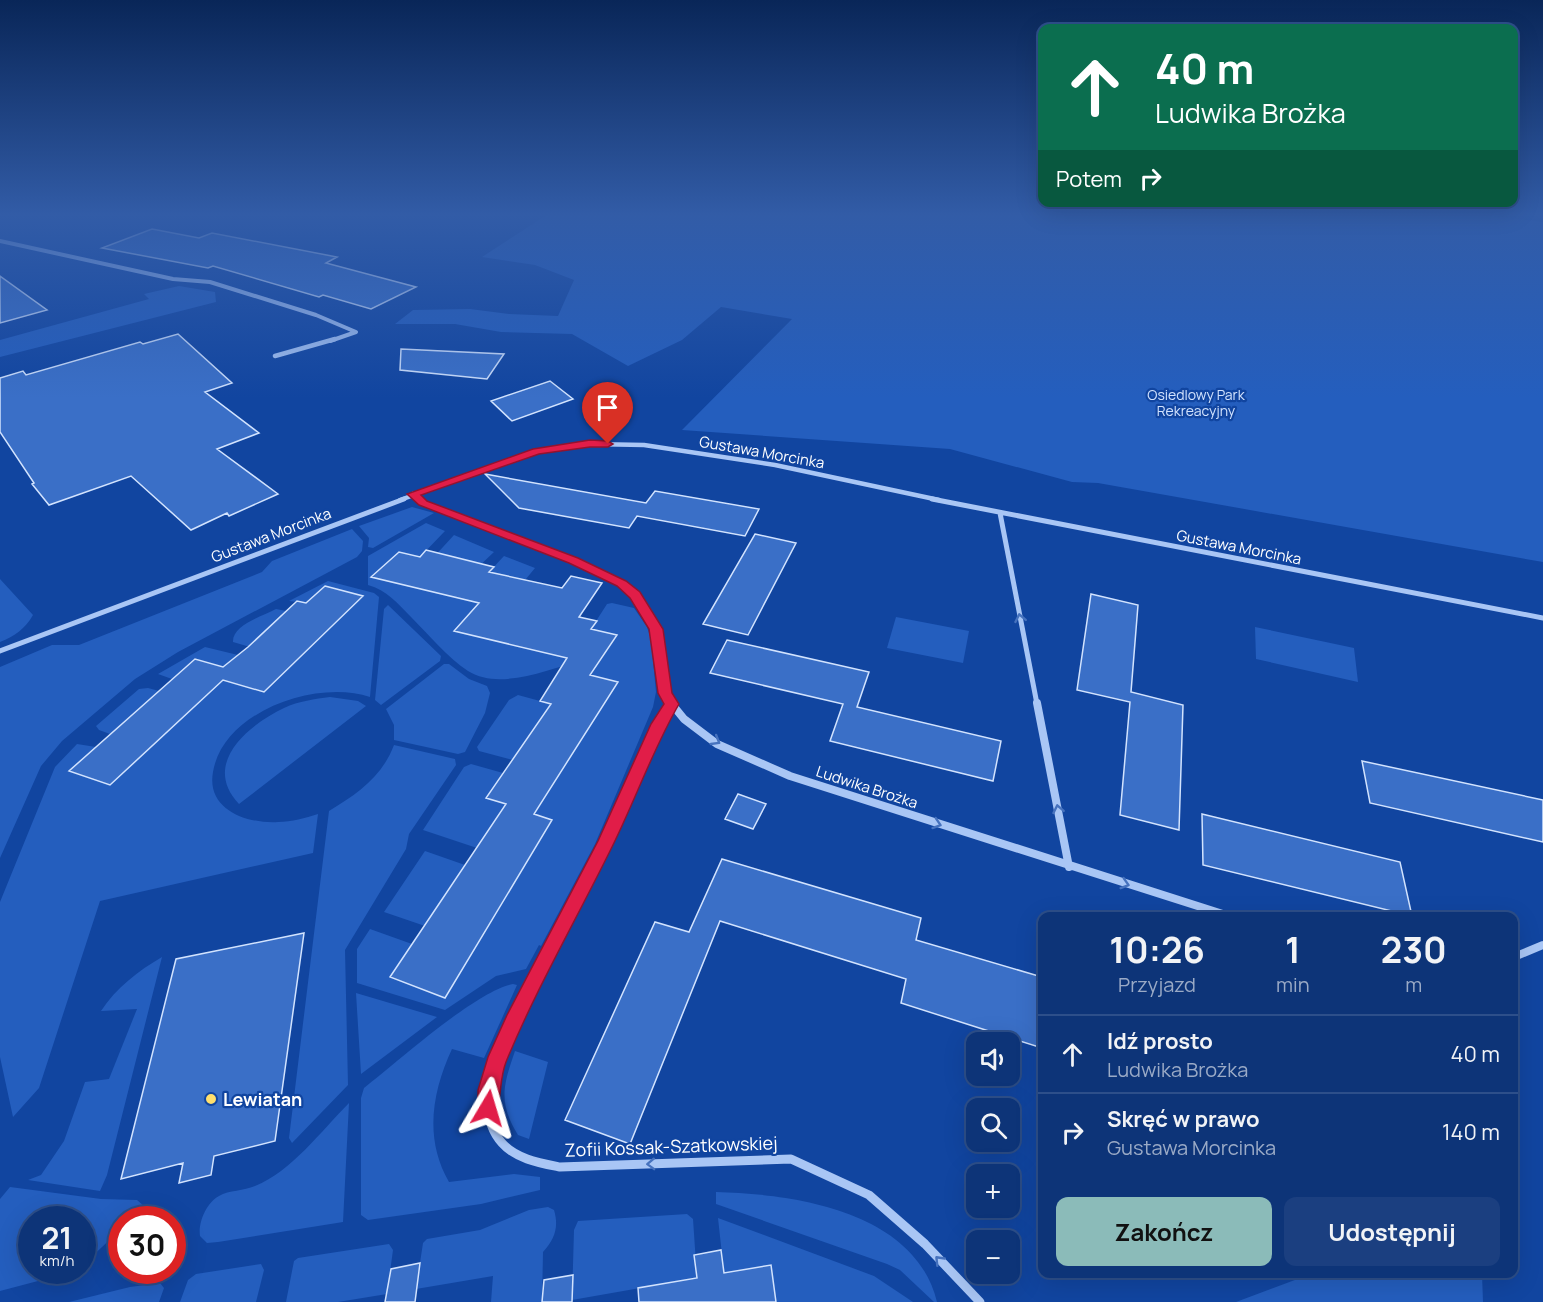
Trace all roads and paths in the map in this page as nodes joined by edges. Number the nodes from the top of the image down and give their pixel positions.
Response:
1 (163, 277) edge
2 (275, 356) dead end
3 (413, 494) junction
4 (1000, 513) junction
5 (1543, 618) edge
6 (0, 651) edge
7 (671, 704) junction
8 (1069, 867) junction
9 (1216, 912) edge
10 (1543, 945) edge
11 (1518, 955) edge
12 (980, 1302) edge

1 - 2 street
3 - 4 street, Gustawa Morcinka
3 - 6 street, Gustawa Morcinka
3 - 7 street, Ludwika Brożka
4 - 5 street, Gustawa Morcinka
8 -> 4 street
7 -> 8 street, Ludwika Brożka
12 -> 7 street, Zofii Kossak-Szatkowskiej
8 -> 9 street, Ludwika Brożka
10 - 11 street

